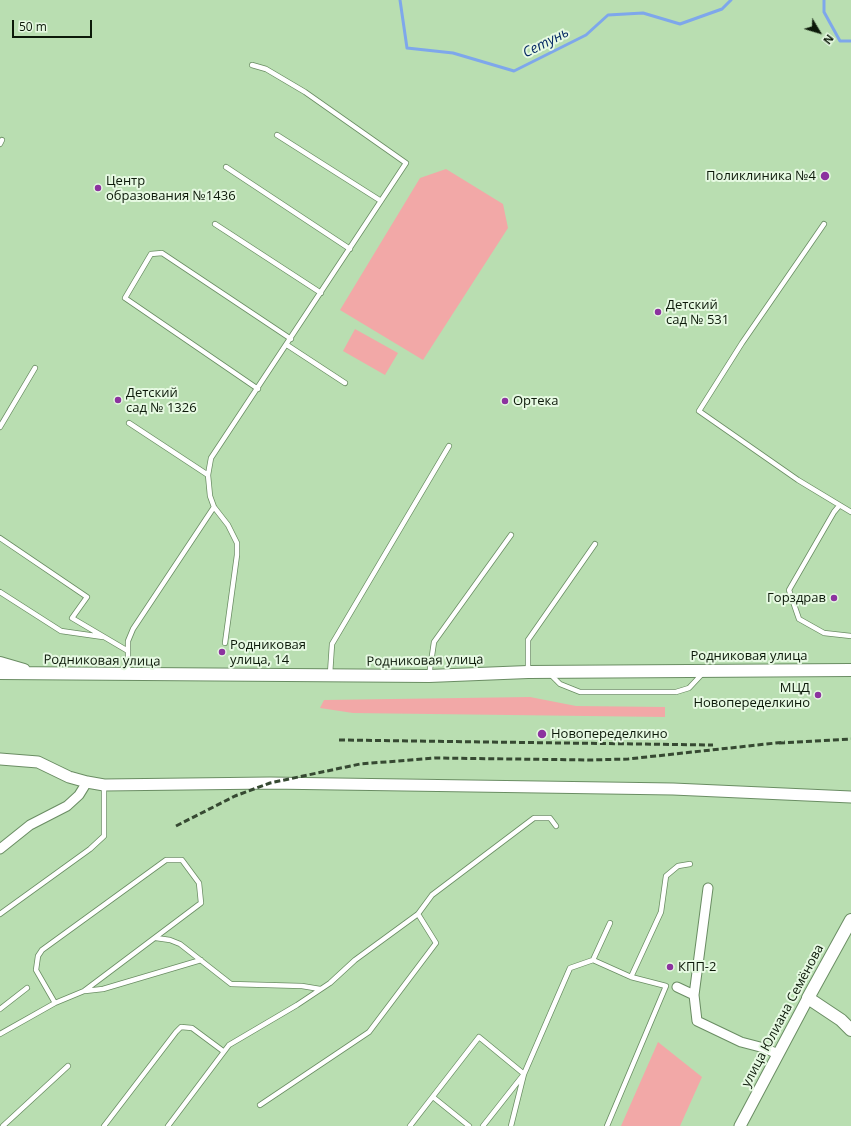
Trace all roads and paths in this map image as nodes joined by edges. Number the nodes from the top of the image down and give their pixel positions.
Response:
1 (252, 65) dead end
2 (277, 135) dead end
3 (226, 167) dead end
4 (381, 201) junction
5 (215, 224) dead end
6 (824, 224) dead end
7 (350, 249) junction
8 (321, 293) junction
9 (290, 339) junction
10 (287, 345) junction
11 (35, 368) dead end
12 (345, 383) dead end
13 (258, 389) junction
14 (130, 423) dead end
15 (0, 427) edge
16 (449, 446) dead end
17 (208, 475) junction
18 (839, 506) junction
19 (214, 507) junction
20 (851, 512) edge
21 (511, 535) dead end
22 (0, 538) edge
23 (595, 544) dead end
24 (0, 592) edge
25 (851, 636) edge
26 (104, 637) junction
27 (225, 643) dead end
28 (128, 651) junction
29 (0, 663) edge
30 (851, 670) edge
31 (705, 671) junction
32 (528, 672) junction
33 (548, 672) junction
34 (0, 674) edge
35 (37, 674) junction
36 (330, 675) junction
37 (128, 676) junction
38 (429, 676) junction
39 (0, 759) edge
40 (87, 782) junction
41 (104, 785) junction
42 (851, 798) edge
43 (556, 826) dead end
44 (0, 849) edge
45 (690, 864) dead end
46 (708, 888) dead end
47 (0, 914) edge
48 (418, 914) junction
49 (851, 920) edge
50 (610, 923) dead end
51 (156, 938) junction
52 (201, 960) junction
53 (593, 960) junction
54 (631, 977) junction
55 (666, 986) junction
56 (677, 986) joint
57 (28, 988) dead end
58 (320, 989) junction
59 (84, 991) junction
60 (694, 995) junction
61 (808, 998) junction
62 (55, 1003) junction
63 (0, 1009) edge
64 (851, 1030) edge
65 (0, 1034) edge
66 (222, 1051) junction
67 (778, 1054) junction
68 (68, 1066) dead end
69 (524, 1074) junction
70 (433, 1097) junction
71 (260, 1105) dead end
72 (1, 1126) edge
73 (104, 1126) edge
74 (168, 1126) edge
75 (410, 1126) edge
76 (469, 1126) edge
77 (483, 1126) edge
78 (511, 1126) edge
79 (607, 1126) edge
80 (740, 1126) edge

1 - 4 lane
2 - 4 lane
3 - 7 lane
4 - 7 lane
5 - 8 lane
6 - 18 lane
7 - 8 lane
8 - 9 lane
9 - 10 lane
9 - 13 lane
10 - 12 lane
10 - 13 lane
11 - 15 lane
13 - 17 lane
14 - 17 lane
16 - 36 lane
17 - 19 lane
18 - 20 lane
18 - 25 lane
19 - 27 lane
19 - 28 lane
21 - 38 lane
22 - 26 lane
23 - 32 lane
24 - 26 lane
26 - 28 lane
28 - 37 lane
29 - 35 main road
30 - 31 main road, Родниковая улица
31 - 33 main road, Родниковая улица
31 - 33 lane
32 - 33 main road, Родниковая улица
32 - 38 main road, Родниковая улица
34 - 35 main road, Родниковая улица
35 - 37 main road, Родниковая улица
36 - 37 main road, Родниковая улица
36 - 38 main road, Родниковая улица
39 - 40 street
40 - 41 street
40 - 44 street
41 - 42 street
41 - 47 lane
43 - 48 lane
45 - 54 lane
46 - 60 street
48 - 58 lane
48 - 71 lane
49 - 61 main road, улица Юлиана Семёнова
50 - 53 lane
51 - 52 lane
51 - 59 lane
51 - 62 lane
52 - 58 lane
52 - 59 lane
53 - 54 lane
53 - 69 lane
54 - 55 lane
55 - 56 lane
55 - 79 lane
56 - 60 street
57 - 63 lane
58 - 66 lane
59 - 62 lane
60 - 67 street
61 - 64 main road
61 - 67 street, улица Юлиана Семёнова
62 - 65 lane
66 - 73 lane
66 - 74 lane
67 - 80 street, улица Юлиана Семёнова
68 - 72 lane
69 - 70 lane
69 - 77 lane
69 - 78 lane
70 - 75 lane
70 - 76 lane

